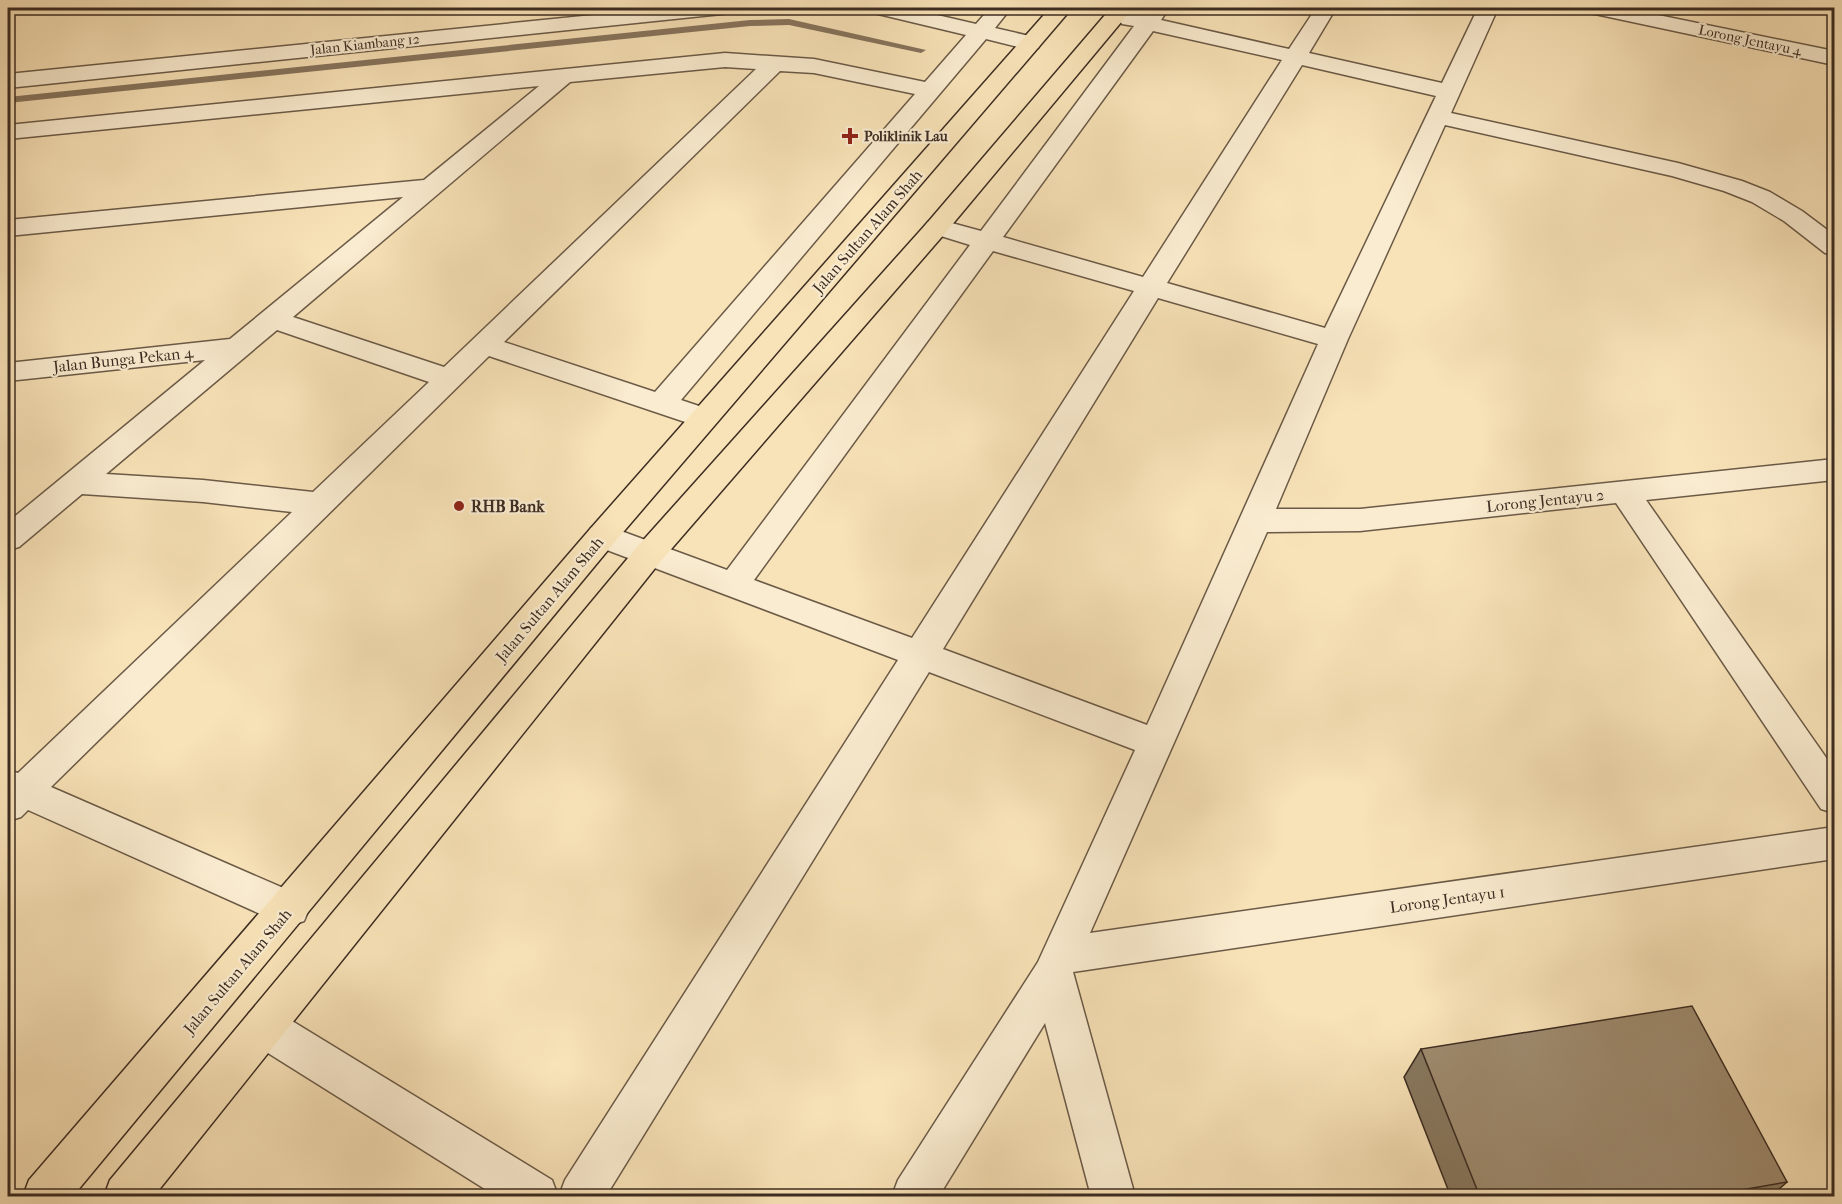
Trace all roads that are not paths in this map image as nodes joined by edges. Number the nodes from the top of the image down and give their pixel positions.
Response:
1 (722, 8) edge
2 (882, 8) edge
3 (1001, 8) edge
4 (1061, 8) edge
5 (1326, 8) edge
6 (1488, 8) edge
7 (1595, 8) edge
8 (1119, 11) edge
9 (1153, 15) edge
10 (979, 32) junction
11 (1030, 43) junction
12 (1295, 56) junction
13 (1834, 58) edge
14 (776, 62) junction
15 (563, 76) junction
16 (8, 81) edge
17 (929, 90) junction
18 (1444, 104) junction
19 (8, 132) edge
20 (430, 187) junction
21 (937, 227) junction
22 (8, 228) edge
23 (987, 241) junction
24 (1834, 247) edge
25 (1150, 287) junction
26 (272, 319) junction
27 (1334, 339) junction
28 (484, 345) junction
29 (238, 347) junction
30 (8, 372) edge
31 (449, 379) junction
32 (661, 404) junction
33 (704, 418) junction
34 (1834, 468) edge
35 (76, 483) junction
36 (1624, 492) junction
37 (320, 504) junction
38 (1256, 520) junction
39 (602, 536) junction
40 (8, 539) edge
41 (649, 554) junction
42 (733, 585) junction
43 (920, 655) junction
44 (1155, 743) junction
45 (12, 794) edge
46 (1834, 798) edge
47 (1834, 843) edge
48 (290, 909) junction
49 (1055, 966) junction
50 (264, 1028) junction
51 (45, 1197) edge
52 (126, 1197) edge
53 (536, 1197) edge
54 (581, 1197) edge
55 (914, 1197) edge
56 (1113, 1197) edge

1 - 16 street, Jalan Kiambang 12
2 - 10 street
3 - 10 street
4 - 11 highway, Jalan Sultan Alam Shah
5 - 12 street
6 - 18 street
7 - 13 street, Lorong Jentayu 4
8 - 9 street
8 - 21 highway
9 - 12 street
9 - 23 street
10 - 11 street
10 - 17 street
11 - 33 highway, Jalan Sultan Alam Shah
12 - 18 street
12 - 25 street
14 - 15 street
14 - 17 street
14 - 28 street
15 - 19 street
15 - 20 street
17 - 32 street
18 - 24 street
18 - 27 street
20 - 22 street
20 - 26 street
21 - 23 street
21 - 41 highway
23 - 25 street
23 - 42 street
25 - 27 street
25 - 43 street
26 - 29 street
26 - 31 street
27 - 38 street
28 - 31 street
28 - 32 street
29 - 30 street, Jalan Bunga Pekan 4
29 - 35 street
31 - 37 street
32 - 33 street
33 - 39 highway, Jalan Sultan Alam Shah
34 - 36 street, Lorong Jentayu 2
35 - 37 street
35 - 40 street
36 - 38 street, Lorong Jentayu 2
36 - 46 street
37 - 45 street
38 - 44 street
39 - 41 street
39 - 48 highway, Jalan Sultan Alam Shah
41 - 42 street
41 - 50 highway
42 - 43 street
43 - 44 street
43 - 54 street
44 - 49 street
45 - 48 street
47 - 49 street, Lorong Jentayu 1
48 - 51 highway, Jalan Sultan Alam Shah
49 - 55 street
49 - 56 street
50 - 52 highway
50 - 53 street

